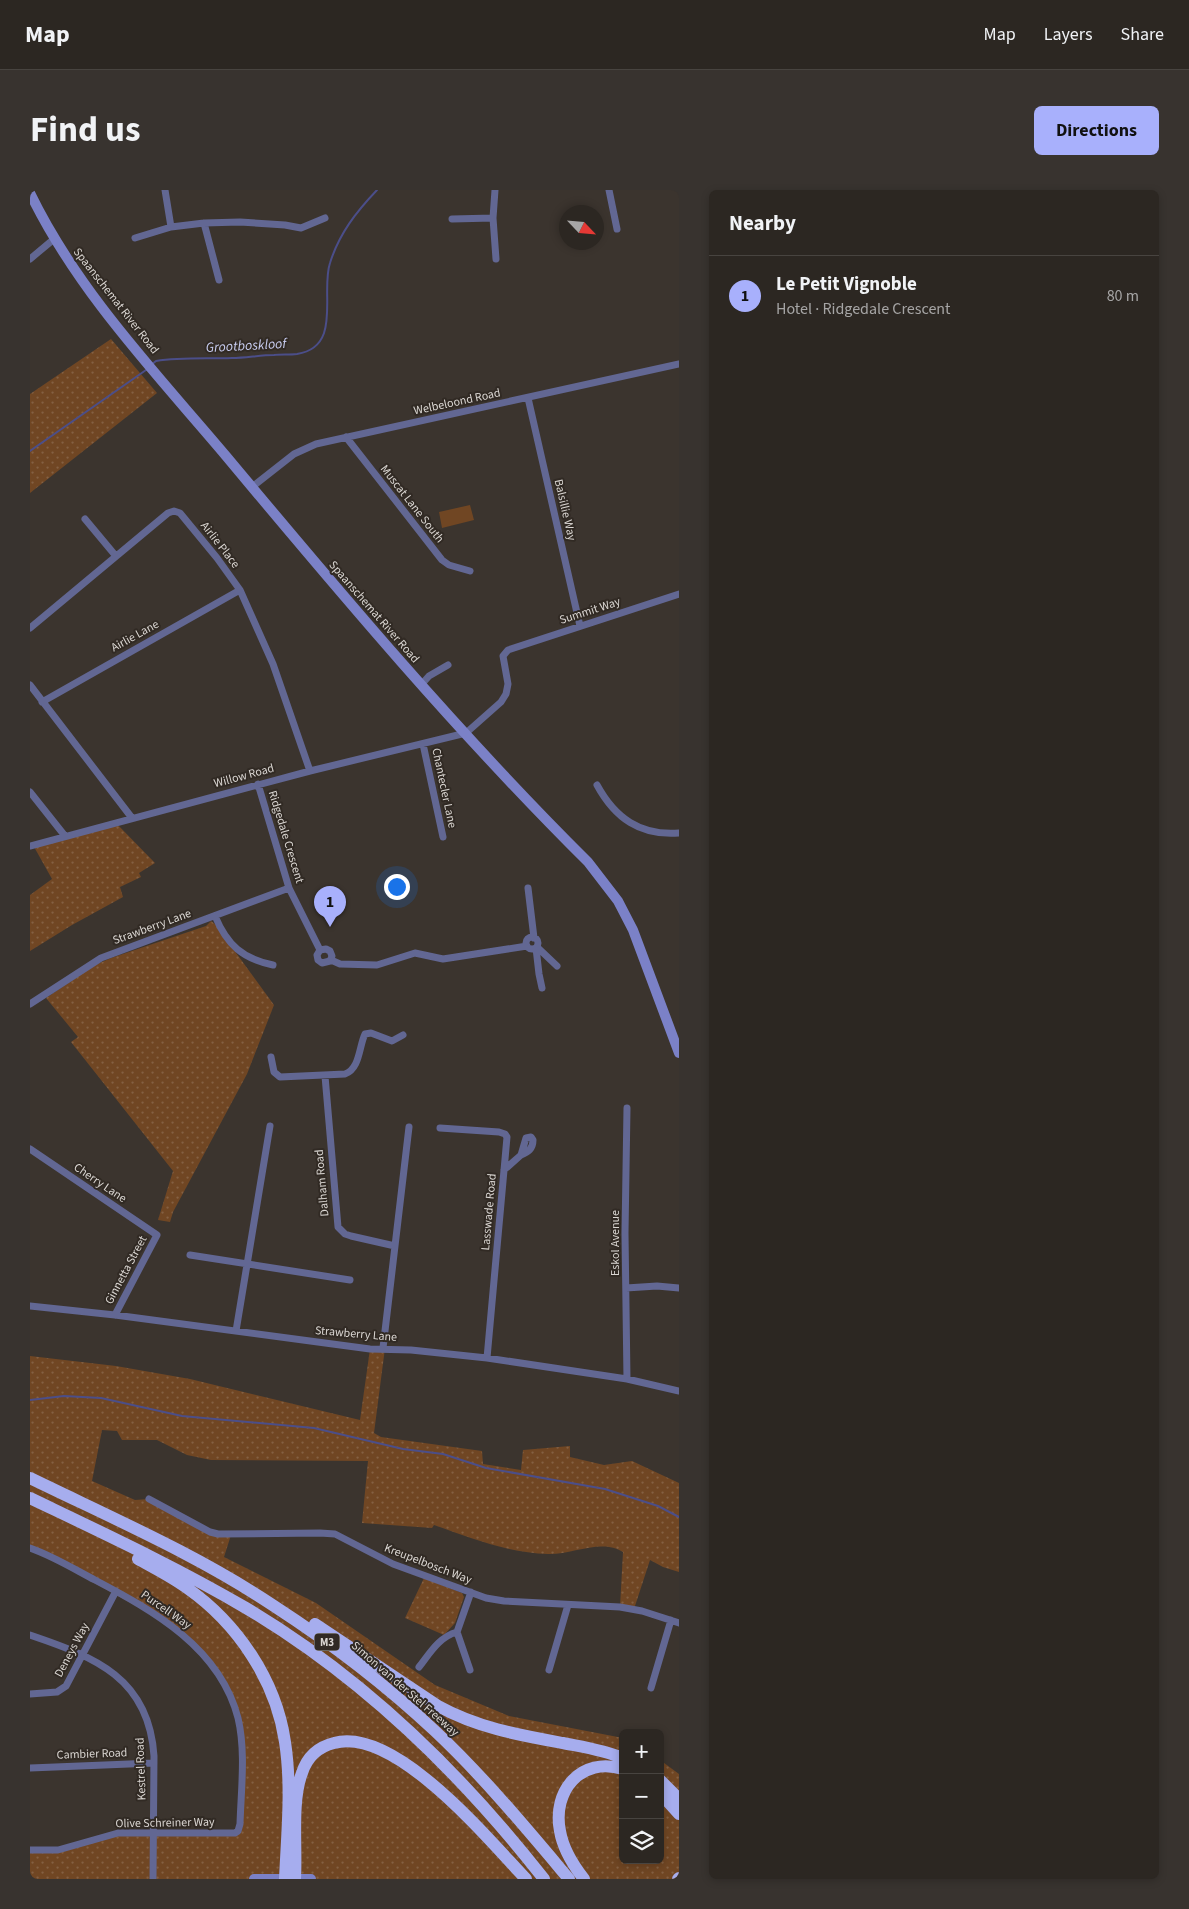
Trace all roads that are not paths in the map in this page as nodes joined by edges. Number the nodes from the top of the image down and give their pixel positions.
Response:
1 (165, 190) edge
2 (495, 190) edge
3 (608, 190) edge
4 (30, 193) edge
5 (325, 218) dead end
6 (493, 218) junction
7 (452, 219) dead end
8 (204, 223) junction
9 (171, 227) junction
10 (617, 229) dead end
11 (135, 238) dead end
12 (54, 239) junction
13 (30, 259) edge
14 (496, 259) dead end
15 (220, 280) dead end
16 (679, 364) edge
17 (528, 398) junction
18 (346, 437) junction
19 (252, 487) junction
20 (85, 520) dead end
21 (116, 556) junction
22 (470, 571) dead end
23 (240, 590) junction
24 (679, 594) edge
25 (580, 626) junction
26 (30, 628) edge
27 (448, 665) dead end
28 (421, 684) junction
29 (30, 685) edge
30 (42, 702) junction
31 (466, 732) junction
32 (423, 744) junction
33 (310, 770) junction
34 (258, 784) junction
35 (597, 785) dead end
36 (30, 792) edge
37 (132, 818) junction
38 (679, 833) edge
39 (65, 836) junction
40 (443, 838) dead end
41 (30, 846) edge
42 (289, 888) junction
43 (528, 888) dead end
44 (216, 916) junction
45 (534, 938) junction
46 (527, 946) junction
47 (537, 947) junction
48 (320, 950) junction
49 (332, 961) junction
50 (273, 965) dead end
51 (557, 966) dead end
52 (542, 988) dead end
53 (30, 1004) edge
54 (403, 1035) dead end
55 (675, 1037) edge
56 (679, 1053) edge
57 (271, 1057) dead end
58 (325, 1076) junction
59 (627, 1108) dead end
60 (270, 1126) dead end
61 (409, 1127) dead end
62 (440, 1128) dead end
63 (30, 1149) edge
64 (521, 1155) dead end
65 (504, 1170) junction
66 (157, 1235) joint
67 (395, 1246) junction
68 (190, 1255) dead end
69 (247, 1263) junction
70 (350, 1280) dead end
71 (626, 1288) junction
72 (679, 1288) edge
73 (30, 1306) edge
74 (115, 1314) junction
75 (236, 1331) junction
76 (383, 1348) junction
77 (487, 1358) junction
78 (627, 1379) junction
79 (679, 1391) edge
80 (30, 1478) edge
81 (149, 1499) dead end
82 (30, 1500) edge
83 (30, 1548) edge
84 (248, 1590) junction
85 (116, 1591) junction
86 (471, 1592) junction
87 (568, 1605) junction
88 (671, 1620) junction
89 (679, 1623) edge
90 (457, 1632) junction
91 (30, 1635) edge
92 (83, 1654) junction
93 (419, 1667) dead end
94 (470, 1670) dead end
95 (549, 1670) dead end
96 (651, 1688) dead end
97 (30, 1694) edge
98 (619, 1757) edge
99 (154, 1764) junction
100 (30, 1768) edge
101 (619, 1769) edge
102 (664, 1784) edge
103 (664, 1797) edge
104 (679, 1799) edge
105 (679, 1814) edge
106 (240, 1828) joint
107 (153, 1832) junction
108 (30, 1850) edge
109 (153, 1879) edge
110 (254, 1879) edge
111 (285, 1879) edge
112 (296, 1879) edge
113 (311, 1879) edge
114 (526, 1879) edge
115 (544, 1879) edge
116 (569, 1879) edge
117 (584, 1879) edge

1 - 9 street
2 - 6 street
3 - 10 street
4 - 12 main road, Spaanschemat River Road
5 - 8 street
6 - 7 street
6 - 14 street
8 - 9 street
8 - 15 street
9 - 11 street
12 - 13 street
12 - 19 main road, Spaanschemat River Road
16 - 17 street, Welbeloond Road
17 - 18 street, Welbeloond Road
17 - 25 street, Balsillie Way
18 - 19 street, Welbeloond Road
18 - 22 street, Muscat Lane South
19 - 28 main road, Spaanschemat River Road
20 - 21 street
21 - 23 street, Airlie Place
21 - 26 street, Airlie Place
23 - 30 street, Airlie Lane
23 - 33 street, Airlie Place
24 - 25 street, Summit Way
25 - 31 street, Summit Way
27 - 28 street
28 - 31 main road, Spaanschemat River Road
29 - 30 street
30 - 37 street
31 - 32 street, Willow Road
31 - 55 main road, Spaanschemat River Road
32 - 33 street, Willow Road
32 - 40 street, Chantecler Lane
33 - 34 street, Willow Road
34 - 37 street, Willow Road
34 - 42 street, Ridgedale Crescent
35 - 38 street
36 - 39 street
37 - 39 street, Willow Road
39 - 41 street, Willow Road
42 - 44 street, Strawberry Lane
42 - 48 street, Ridgedale Crescent
43 - 45 street
44 - 50 street
44 - 53 street, Strawberry Lane
45 - 46 street
45 - 47 street
46 - 47 street
46 - 49 street
47 - 51 street
47 - 52 street
48 - 49 street, Ridgedale Crescent
48 - 49 street, Ridgedale Crescent
54 - 58 street
55 - 56 main road, Spaanschemat River Road
57 - 58 street
58 - 67 street, Dalham Road
59 - 71 street, Eskol Avenue
60 - 69 street
61 - 67 street
62 - 65 street, Lasswade Road
63 - 66 street, Cherry Lane
64 - 65 street
65 - 77 street, Lasswade Road
66 - 74 street, Ginnetta Street
67 - 76 street
68 - 69 street
69 - 70 street
69 - 75 street
71 - 72 street
71 - 78 street, Eskol Avenue
73 - 74 street, Strawberry Lane
74 - 75 street, Strawberry Lane
75 - 76 street, Strawberry Lane
76 - 77 street, Strawberry Lane
77 - 78 street, Strawberry Lane
78 - 79 street, Strawberry Lane
80 - 84 highway, Simon van der Stel Freeway / M3
81 - 86 street, Kreupelbosch Way
82 - 111 highway
82 - 115 highway, M3
83 - 85 street, Purcell Way
84 - 98 highway
84 - 116 highway, Simon van der Stel Freeway / M3
85 - 92 street, Deneys Way
85 - 106 street, Purcell Way
86 - 87 street, Kreupelbosch Way
86 - 90 street
87 - 88 street, Kreupelbosch Way
87 - 95 street
88 - 89 street, Kreupelbosch Way
88 - 96 street
90 - 93 street
90 - 94 street
91 - 92 street, Kestrel Road
92 - 97 street, Deneys Way
92 - 99 street, Kestrel Road
99 - 100 street, Cambier Road
99 - 107 street, Kestrel Road
101 - 117 highway
102 - 104 highway
103 - 105 highway
106 - 107 street, Olive Schreiner Way
107 - 108 street, Olive Schreiner Way
107 - 109 street, Kestrel Road
110 - 111 main road
111 - 112 main road
112 - 113 main road
112 - 114 highway

